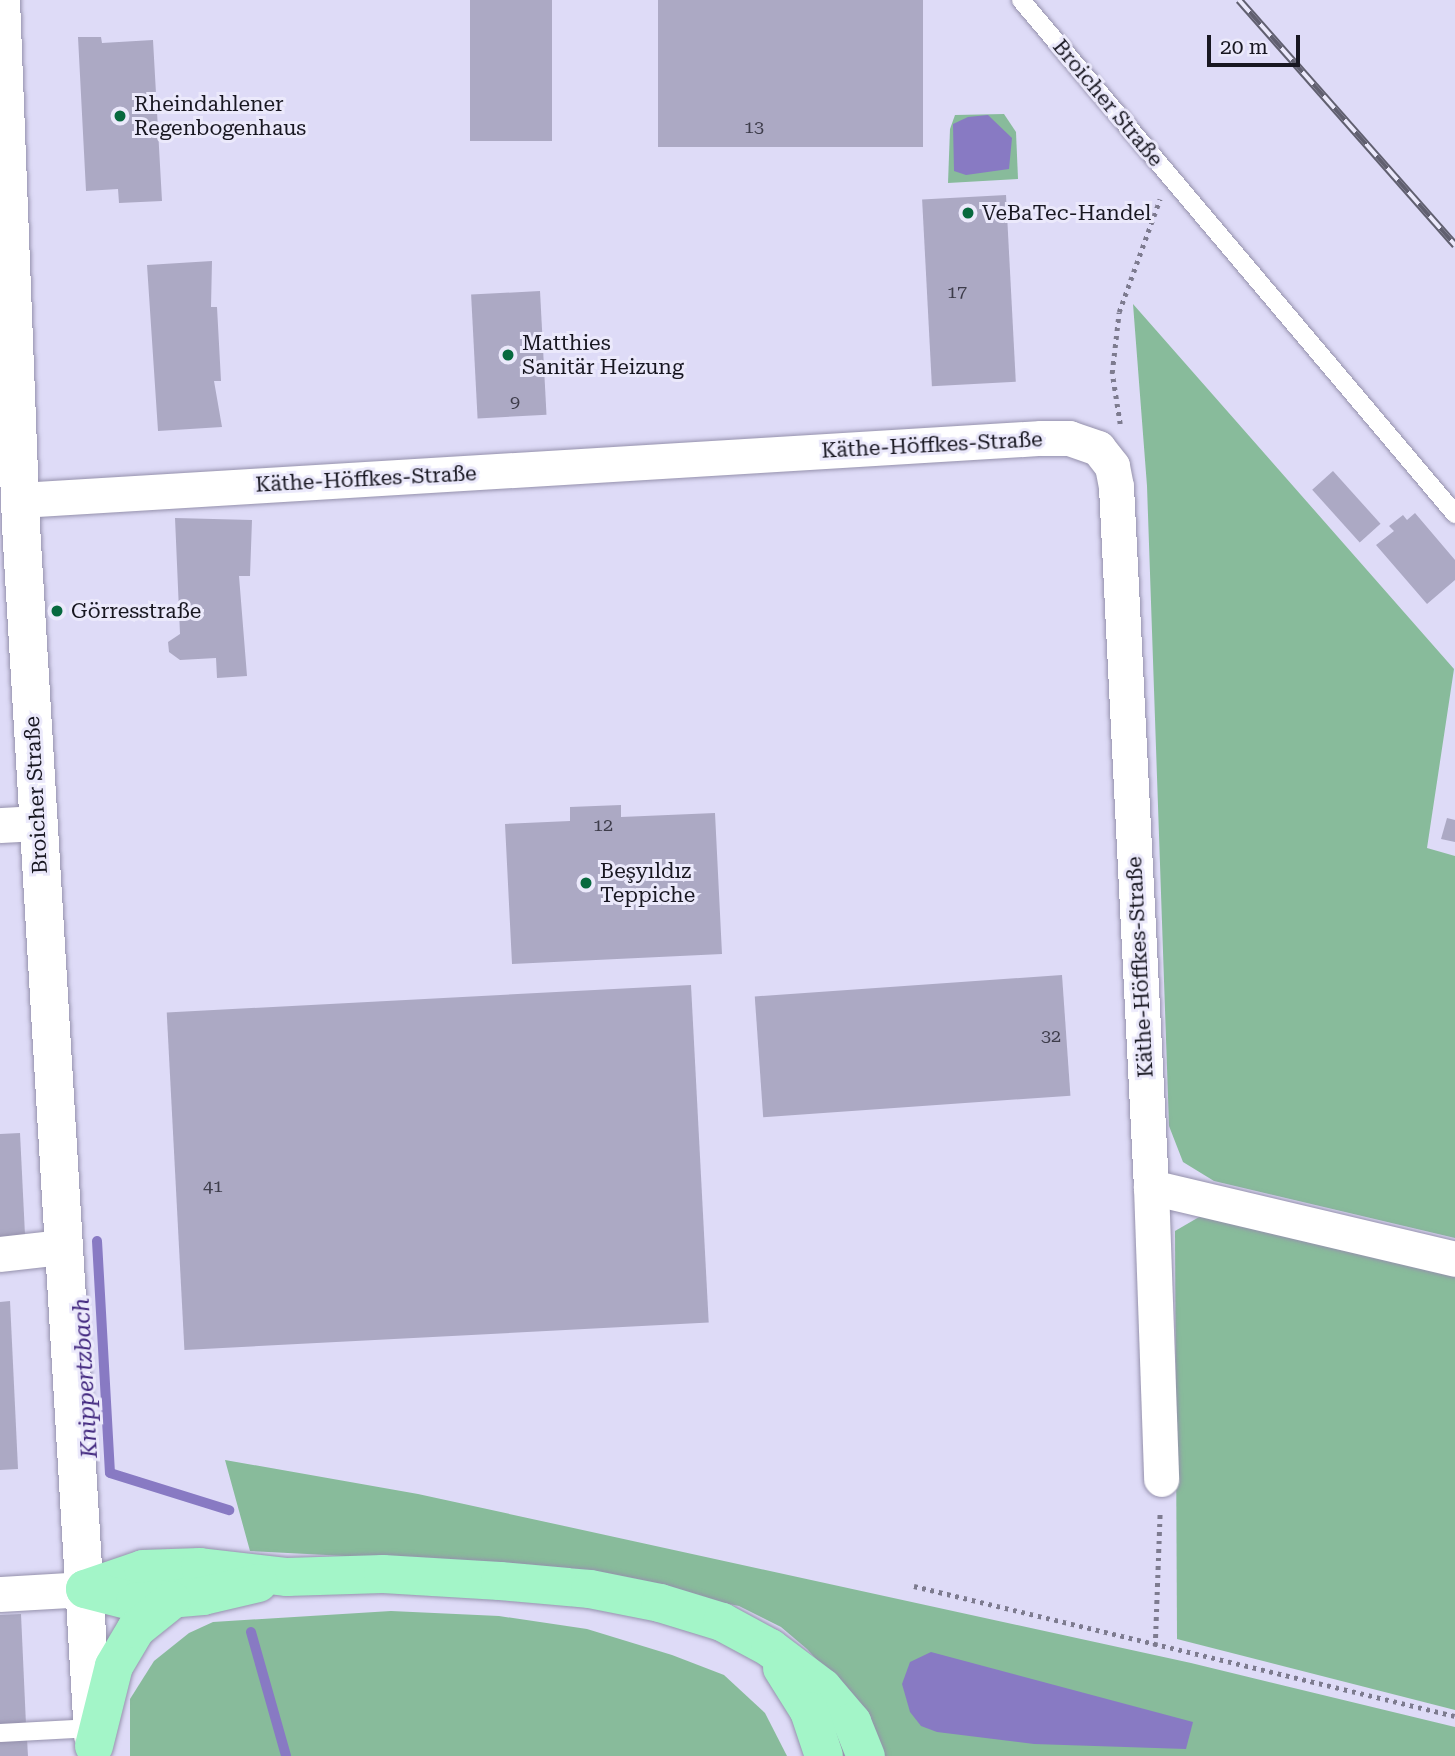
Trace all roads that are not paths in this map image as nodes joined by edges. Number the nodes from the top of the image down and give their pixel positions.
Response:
1 (1, 0) edge
2 (1021, 0) edge
3 (1455, 514) edge
4 (14, 515) edge
5 (38, 823) junction
6 (0, 825) edge
7 (1151, 1187) junction
8 (61, 1247) junction
9 (0, 1254) edge
10 (1455, 1259) edge
11 (1161, 1479) road end
12 (287, 1577) junction
13 (85, 1589) junction
14 (0, 1594) edge
15 (172, 1600) junction
16 (770, 1648) junction
17 (0, 1733) edge
18 (94, 1743) edge
19 (824, 1756) edge
20 (866, 1756) edge

1 - 4 street, Broicher Straße
2 - 3 lane, Broicher Straße
4 - 5 street, Broicher Straße
4 - 7 street, Käthe-Höffkes-Straße
5 - 6 street
5 - 8 street, Broicher Straße
7 - 10 street
7 - 11 street, Käthe-Höffkes-Straße
8 - 9 street
8 - 13 street, Broicher Straße
12 - 13 main road
12 - 15 main road
12 - 16 main road
13 - 14 street
13 - 15 main road
13 - 18 street, Broicher Straße
15 - 18 main road
16 - 19 main road
16 - 20 main road
17 - 18 lane

